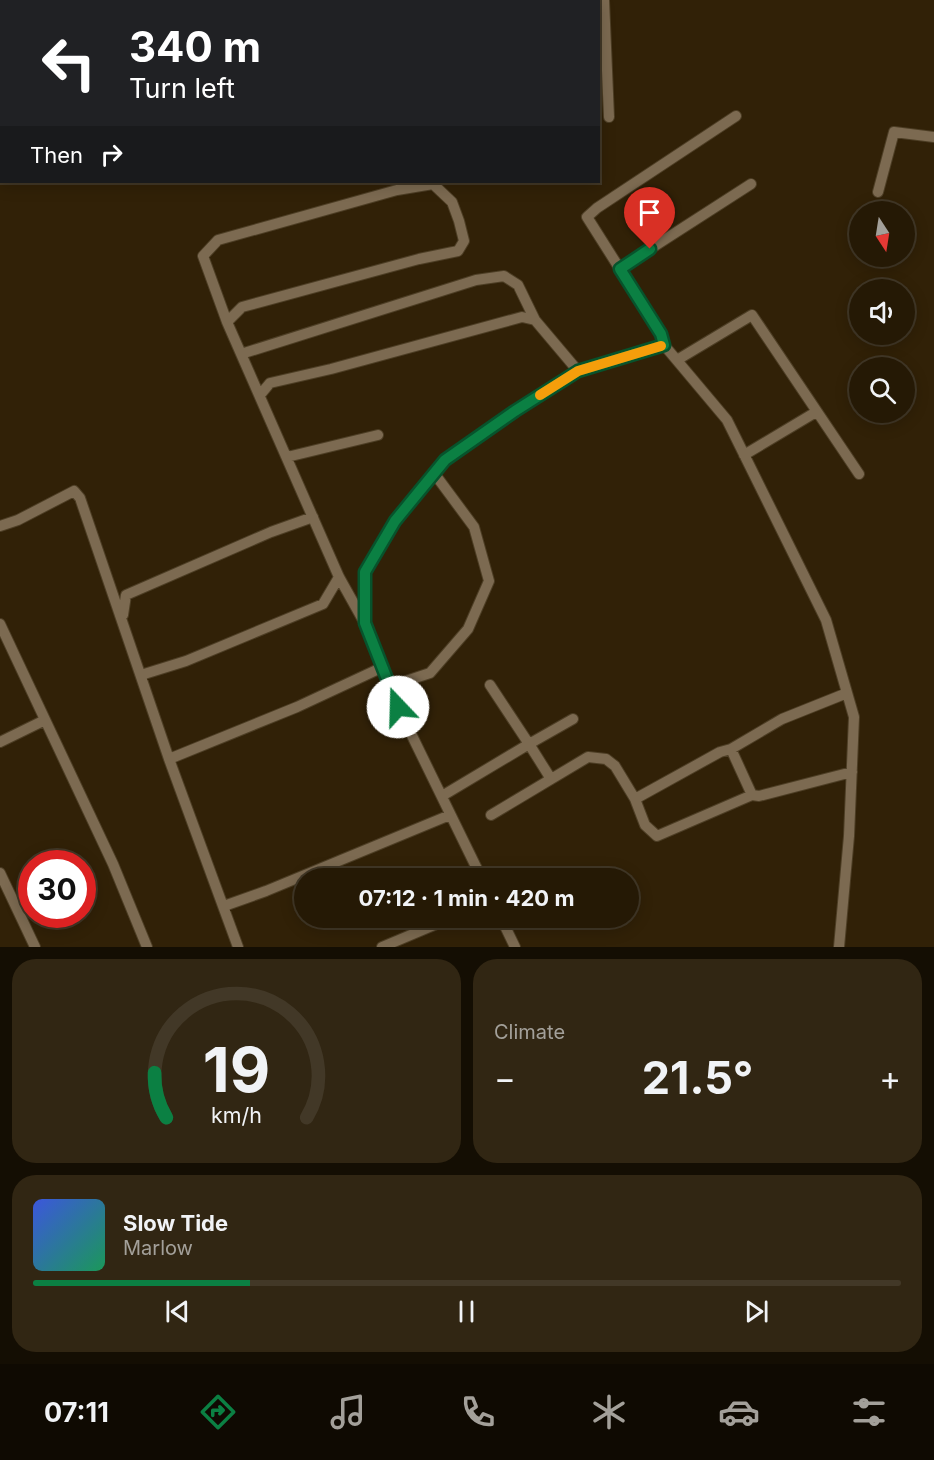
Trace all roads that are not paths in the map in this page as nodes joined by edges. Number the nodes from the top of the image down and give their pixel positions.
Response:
1 (604, 0) edge
2 (736, 116) dead end
3 (609, 117) dead end
4 (934, 137) edge
5 (751, 184) dead end
6 (878, 192) dead end
7 (620, 269) junction
8 (535, 320) junction
9 (227, 322) junction
10 (664, 345) junction
11 (241, 354) junction
12 (677, 360) junction
13 (578, 371) junction
14 (260, 395) junction
15 (816, 412) junction
16 (378, 435) dead end
17 (744, 455) junction
18 (287, 457) junction
19 (434, 472) junction
20 (859, 474) dead end
21 (313, 517) junction
22 (0, 526) edge
23 (339, 578) junction
24 (123, 618) junction
25 (365, 623) junction
26 (0, 624) edge
27 (383, 667) junction
28 (141, 675) junction
29 (490, 685) dead end
30 (847, 693) junction
31 (398, 707) junction
32 (573, 719) dead end
33 (45, 720) junction
34 (0, 742) edge
35 (529, 744) junction
36 (731, 749) junction
37 (169, 759) junction
38 (852, 772) junction
39 (551, 779) junction
40 (752, 795) junction
41 (442, 796) junction
42 (635, 799) junction
43 (491, 814) dead end
44 (450, 815) junction
45 (476, 868) edge
46 (0, 873) edge
47 (224, 906) junction
48 (427, 928) edge
49 (506, 928) edge
50 (146, 944) edge
51 (35, 947) edge
52 (133, 947) edge
53 (238, 947) edge
54 (382, 947) edge
55 (515, 947) edge
56 (839, 947) edge

1 - 3 street
2 - 7 street
4 - 6 street
5 - 7 street
7 - 10 street
8 - 11 street
8 - 13 street
8 - 14 street
9 - 9 street
9 - 11 street
10 - 12 street
10 - 13 street
11 - 14 street
12 - 15 street
12 - 17 street
13 - 19 street
14 - 18 street
15 - 17 street
15 - 20 street
16 - 18 street
17 - 30 street
18 - 21 street
19 - 25 street
19 - 31 street
21 - 23 street
21 - 24 street
22 - 24 street
23 - 25 street
23 - 28 street
24 - 28 street
25 - 27 street
26 - 33 street
27 - 31 street
27 - 37 street
28 - 37 street
29 - 35 street
30 - 36 street
30 - 38 street
31 - 41 street
32 - 35 street
33 - 34 street
33 - 50 street
35 - 39 street
35 - 41 street
36 - 40 street
36 - 42 street
37 - 47 street
38 - 40 street
38 - 56 street
39 - 42 street
39 - 43 street
40 - 42 street
41 - 44 street
44 - 45 street
44 - 47 street
46 - 51 street
47 - 53 street
48 - 54 street
49 - 55 street
50 - 52 street

